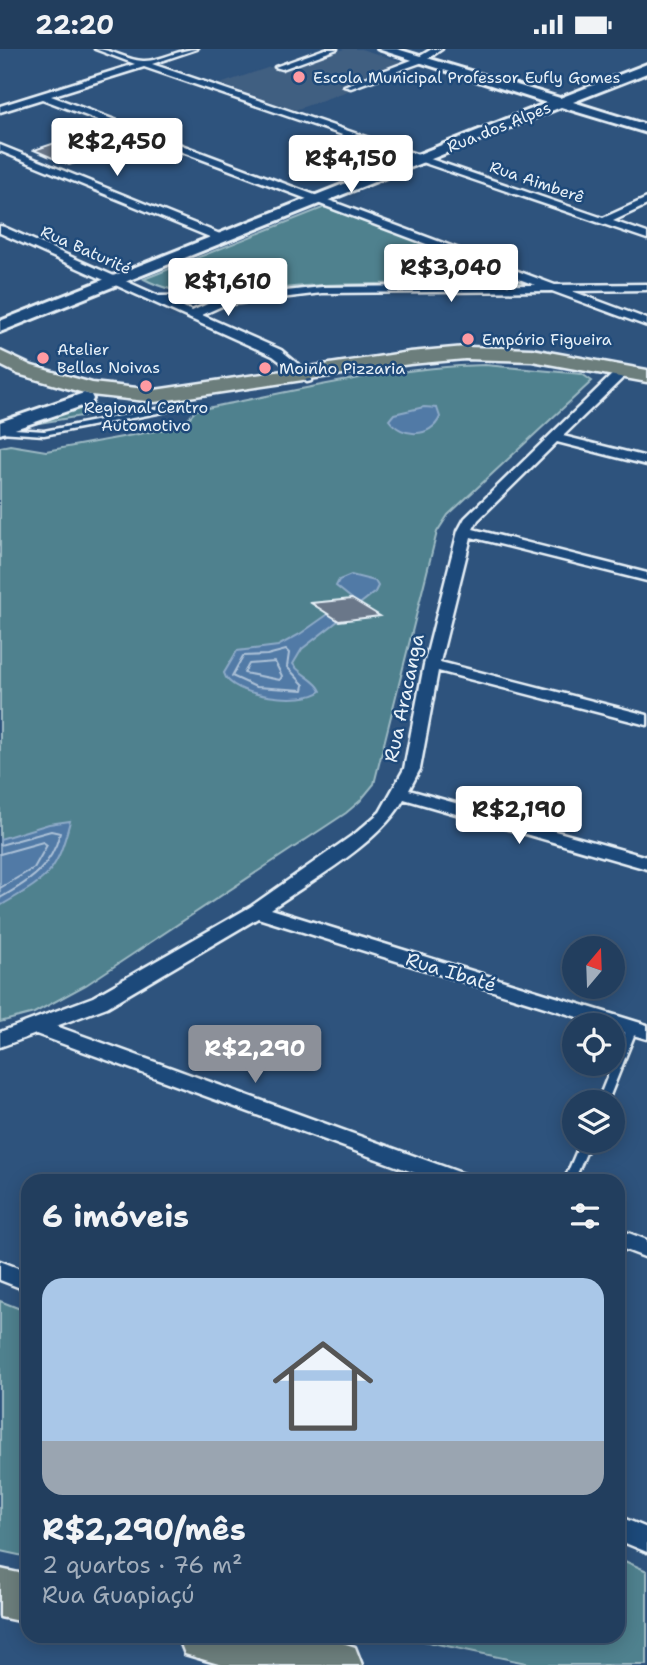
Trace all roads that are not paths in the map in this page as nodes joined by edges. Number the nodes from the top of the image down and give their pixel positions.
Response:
1 (99, 49) edge
2 (192, 49) edge
3 (333, 49) edge
4 (384, 49) edge
5 (438, 49) edge
6 (420, 60) junction
7 (144, 64) junction
8 (279, 67) dead end
9 (647, 68) edge
10 (348, 86) dead end
11 (43, 96) junction
12 (561, 103) junction
13 (0, 109) edge
14 (647, 129) edge
15 (0, 148) edge
16 (419, 159) junction
17 (318, 199) junction
18 (647, 201) edge
19 (604, 222) junction
20 (0, 229) edge
21 (647, 236) edge
22 (221, 238) junction
23 (498, 266) junction
24 (115, 281) junction
25 (481, 287) junction
26 (555, 287) junction
27 (607, 287) junction
28 (647, 287) edge
29 (254, 297) junction
30 (158, 300) junction
31 (601, 305) junction
32 (192, 315) junction
33 (647, 323) edge
34 (0, 327) edge
35 (0, 357) edge
36 (25, 370) junction
37 (623, 371) junction
38 (312, 375) junction
39 (647, 376) edge
40 (155, 396) junction
41 (84, 399) junction
42 (182, 404) junction
43 (0, 429) edge
44 (555, 438) junction
45 (647, 461) edge
46 (465, 531) junction
47 (647, 577) edge
48 (432, 665) junction
49 (647, 720) edge
50 (401, 793) junction
51 (647, 863) edge
52 (256, 911) junction
53 (37, 1027) junction
54 (640, 1030) edge
55 (0, 1040) edge
56 (609, 1090) edge
57 (581, 1153) edge
58 (441, 1174) edge
59 (572, 1174) edge
60 (625, 1241) edge
61 (647, 1249) edge
62 (0, 1270) edge
63 (21, 1279) edge
64 (625, 1531) edge
65 (647, 1540) edge
66 (0, 1593) edge
67 (21, 1598) edge
68 (235, 1643) edge
69 (337, 1665) edge

1 - 7 street, Rua Aimberê
2 - 7 street
3 - 8 street
4 - 6 street
5 - 6 street
6 - 10 street
6 - 12 street
7 - 11 street
7 - 16 street, Rua Aimberê
9 - 12 street, Rua dos Alpes
11 - 13 street
11 - 17 street
12 - 14 street
12 - 16 street, Rua dos Alpes
15 - 22 street
16 - 17 street, Rua dos Alpes
16 - 19 street, Rua Aimberê
17 - 22 street, Rua dos Alpes
17 - 23 street
18 - 19 street
19 - 21 street, Rua Aimberê
20 - 24 street, Rua Baturité
22 - 24 street, Rua dos Alpes
23 - 25 street
23 - 26 street
24 - 30 street, Rua Baturité
24 - 34 street, Rua dos Alpes
25 - 26 street
25 - 29 street
26 - 27 street
26 - 31 street
27 - 28 street
27 - 31 street
29 - 30 street
29 - 32 street
30 - 32 street, Rua Baturité
31 - 33 street
32 - 38 street, Rua Baturité
35 - 36 main road
36 - 40 main road
36 - 41 main road
37 - 38 main road
37 - 39 main road
37 - 44 street, Rua Aracanga
38 - 40 main road
38 - 42 main road
40 - 41 main road
41 - 42 main road
41 - 43 street
42 - 43 lane
44 - 45 street
44 - 46 street, Rua Aracanga
46 - 47 street
46 - 48 street, Rua Aracanga
48 - 49 street
48 - 50 street, Rua Aracanga
50 - 51 street
50 - 52 street, Rua Aracanga
52 - 53 street, Rua Aracanga
52 - 54 street, Rua Ibaté
53 - 55 street, Rua Aracanga
53 - 58 street
54 - 56 lane
57 - 59 lane
60 - 61 street
62 - 63 street
64 - 65 street
66 - 67 highway
68 - 69 highway

